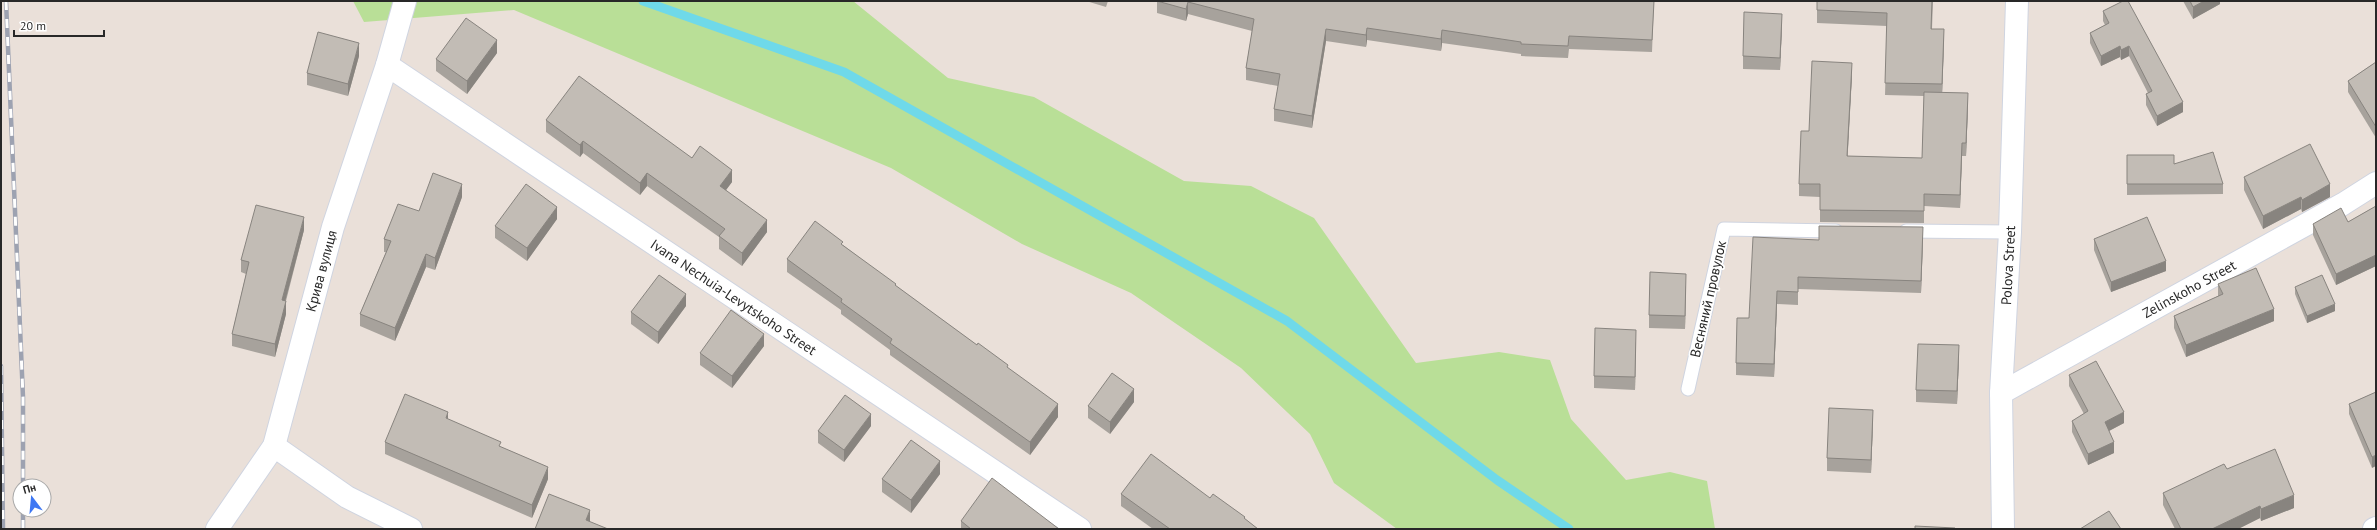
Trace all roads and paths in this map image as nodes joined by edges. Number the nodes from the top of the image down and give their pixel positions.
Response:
1 (405, 1) edge
2 (2017, 1) edge
3 (387, 65) junction
4 (2376, 183) edge
5 (1851, 231) edge
6 (1891, 231) edge
7 (2010, 232) junction
8 (1688, 389) dead end
9 (2001, 393) junction
10 (274, 446) junction
11 (217, 529) edge
12 (411, 529) edge
13 (1080, 529) edge
14 (2002, 529) edge

1 - 3 street, Крива вулиця
2 - 7 street, Polova Street
3 - 10 street, Крива вулиця
3 - 13 street, Ivana Nechuia-Levytskoho Street
4 - 9 street, Zelinskoho Street
5 - 8 lane, Весняний провулок
6 - 7 lane
7 - 9 street, Polova Street
9 - 14 street, Polova Street
10 - 11 street, Крива вулиця
10 - 12 street

